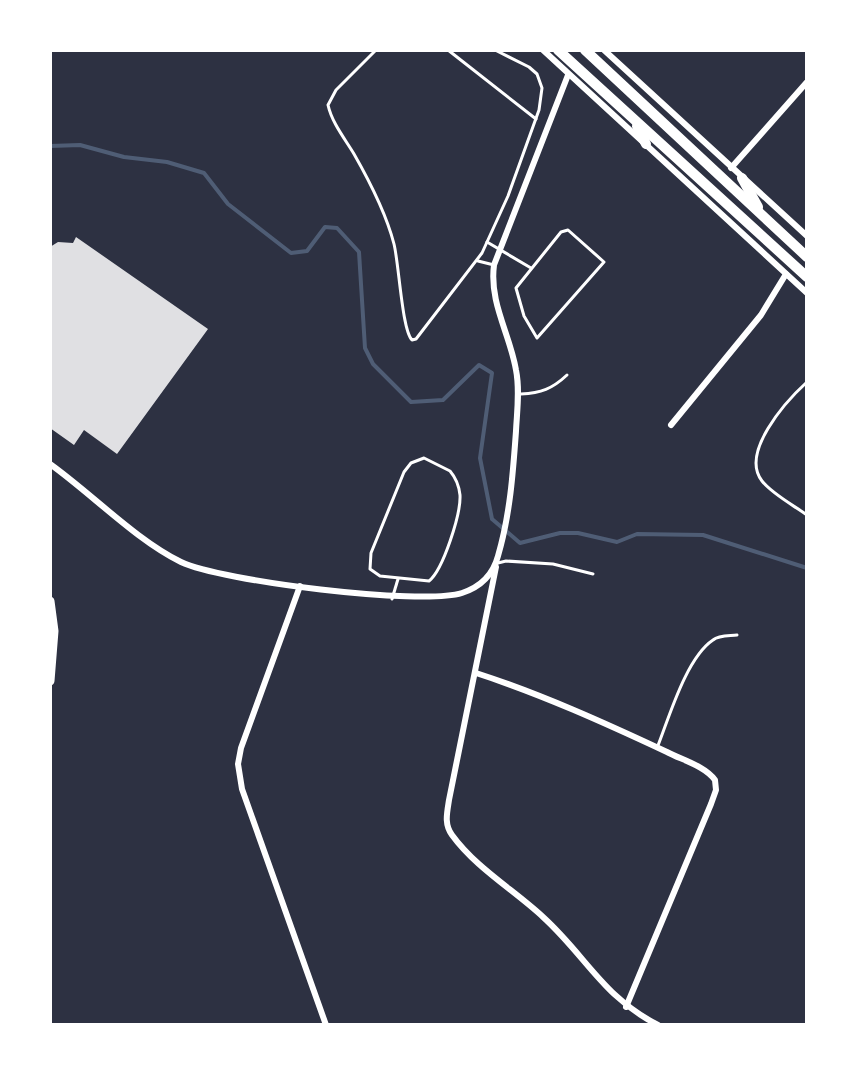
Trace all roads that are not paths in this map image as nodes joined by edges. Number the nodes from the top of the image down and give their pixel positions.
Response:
1 (376, 50) edge
2 (448, 50) edge
3 (495, 50) edge
4 (543, 50) edge
5 (558, 50) edge
6 (585, 50) edge
7 (604, 50) edge
8 (568, 75) junction
9 (807, 85) edge
10 (629, 115) junction
11 (536, 119) junction
12 (646, 144) junction
13 (731, 168) junction
14 (742, 178) junction
15 (765, 219) junction
16 (807, 236) edge
17 (487, 242) junction
18 (499, 248) junction
19 (807, 257) edge
20 (476, 261) junction
21 (494, 265) junction
22 (531, 268) junction
23 (786, 274) junction
24 (807, 277) edge
25 (807, 293) edge
26 (567, 375) dead end
27 (807, 382) edge
28 (518, 394) junction
29 (671, 425) dead end
30 (50, 464) edge
31 (807, 515) edge
32 (497, 562) junction
33 (593, 574) dead end
34 (398, 579) junction
35 (300, 586) junction
36 (392, 597) junction
37 (50, 601) edge
38 (737, 635) dead end
39 (476, 673) junction
40 (50, 681) edge
41 (657, 748) junction
42 (626, 1007) junction
43 (326, 1025) edge
44 (658, 1025) edge

1 - 20 lane
2 - 11 lane
3 - 11 lane
4 - 8 street
5 - 10 main road
6 - 15 main road
7 - 13 street
8 - 12 street
8 - 18 street
9 - 13 street
10 - 12 main road
10 - 24 main road
11 - 17 lane
12 - 23 street
13 - 14 street
14 - 15 main road
14 - 16 street
15 - 19 main road
17 - 18 lane
17 - 20 lane
18 - 21 street
18 - 22 lane
20 - 21 lane
21 - 28 street
22 - 22 lane
23 - 25 street
23 - 29 street
26 - 28 lane
27 - 31 lane
28 - 32 street
30 - 35 street
32 - 33 lane
32 - 36 street
32 - 39 street
34 - 34 lane
34 - 36 lane
35 - 36 street
35 - 43 street
37 - 40 main road
38 - 41 lane
39 - 41 street
39 - 42 street
41 - 42 street
42 - 44 street

